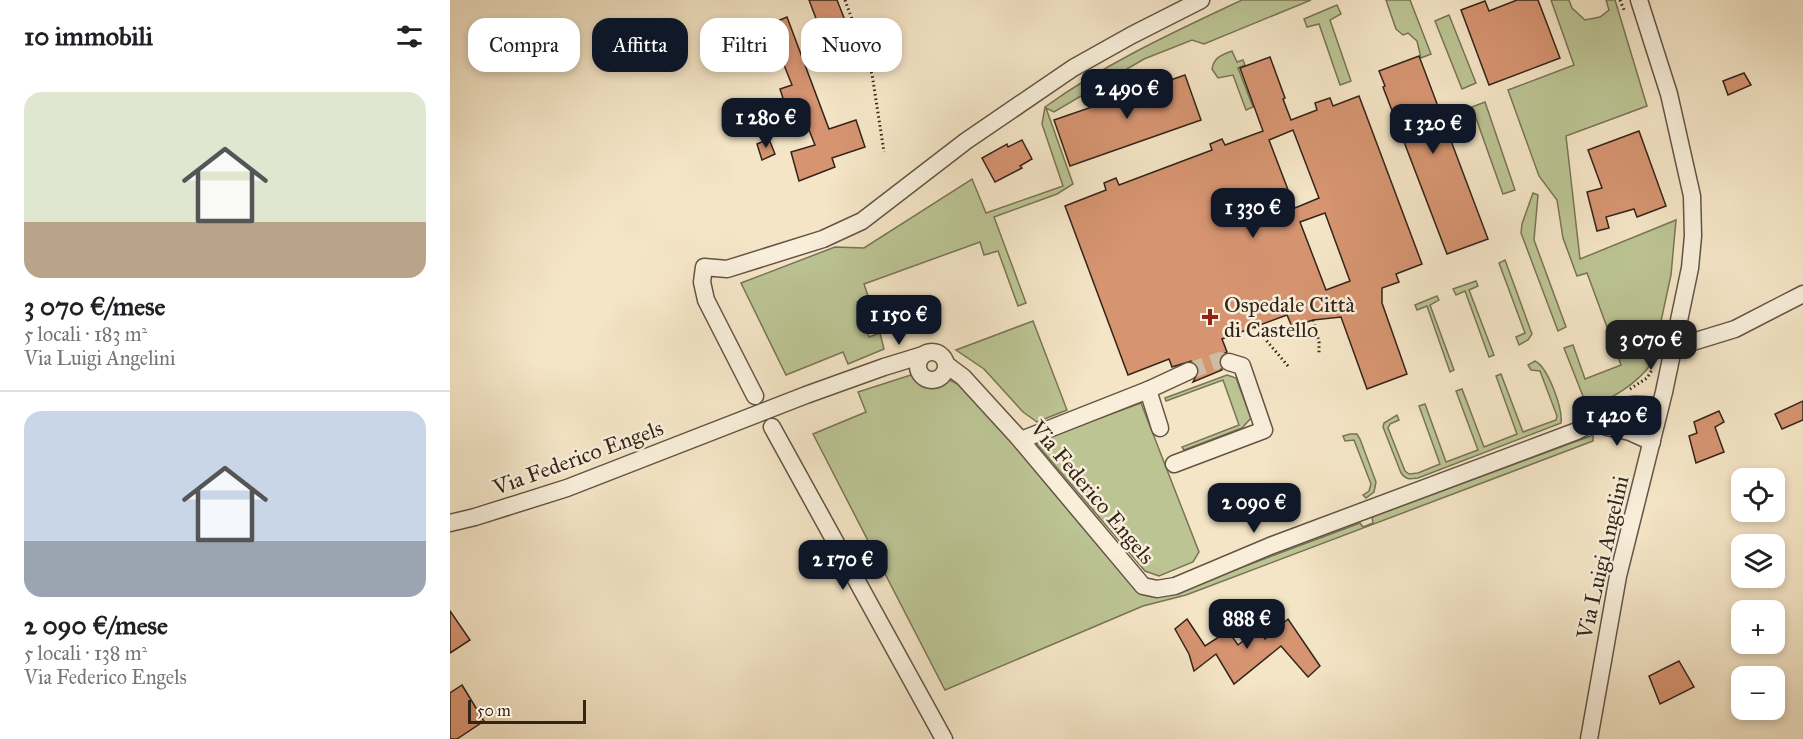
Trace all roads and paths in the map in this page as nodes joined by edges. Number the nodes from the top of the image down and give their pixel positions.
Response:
1 (845, 0) edge
2 (1201, 0) edge
3 (1620, 0) edge
4 (1639, 0) edge
5 (1624, 11) dead end
6 (884, 152) dead end
7 (1803, 294) edge
8 (1313, 320) dead end
9 (1255, 327) dead end
10 (1673, 348) junction
11 (1319, 352) dead end
12 (920, 362) junction
13 (1229, 362) dead end
14 (1655, 365) dead end
15 (1288, 366) dead end
16 (944, 371) junction
17 (1189, 371) tunnel mouth
18 (1148, 390) junction
19 (1622, 395) dead end
20 (755, 396) dead end
21 (1660, 407) junction
22 (1595, 422) junction
23 (772, 427) dead end
24 (1161, 428) dead end
25 (1021, 440) junction
26 (1652, 442) junction
27 (1174, 464) dead end
28 (450, 523) edge
29 (944, 739) edge
30 (1589, 739) edge

1 - 6 path
2 - 20 street
3 - 5 path
4 - 10 street, Via Luigi Angelini
7 - 10 street
8 - 11 path
9 - 15 path
10 - 21 street, Via Luigi Angelini
12 - 16 street
12 - 16 street
12 - 28 street, Via Federico Engels
13 - 27 street
14 - 19 path
16 - 25 street, Via Federico Engels
17 - 18 street
18 - 24 street
18 - 25 street
21 - 22 street, Via Federico Engels
21 - 26 street, Via Luigi Angelini
22 - 25 street, Via Federico Engels
22 - 26 street
23 - 29 street
26 - 30 street, Via Luigi Angelini

